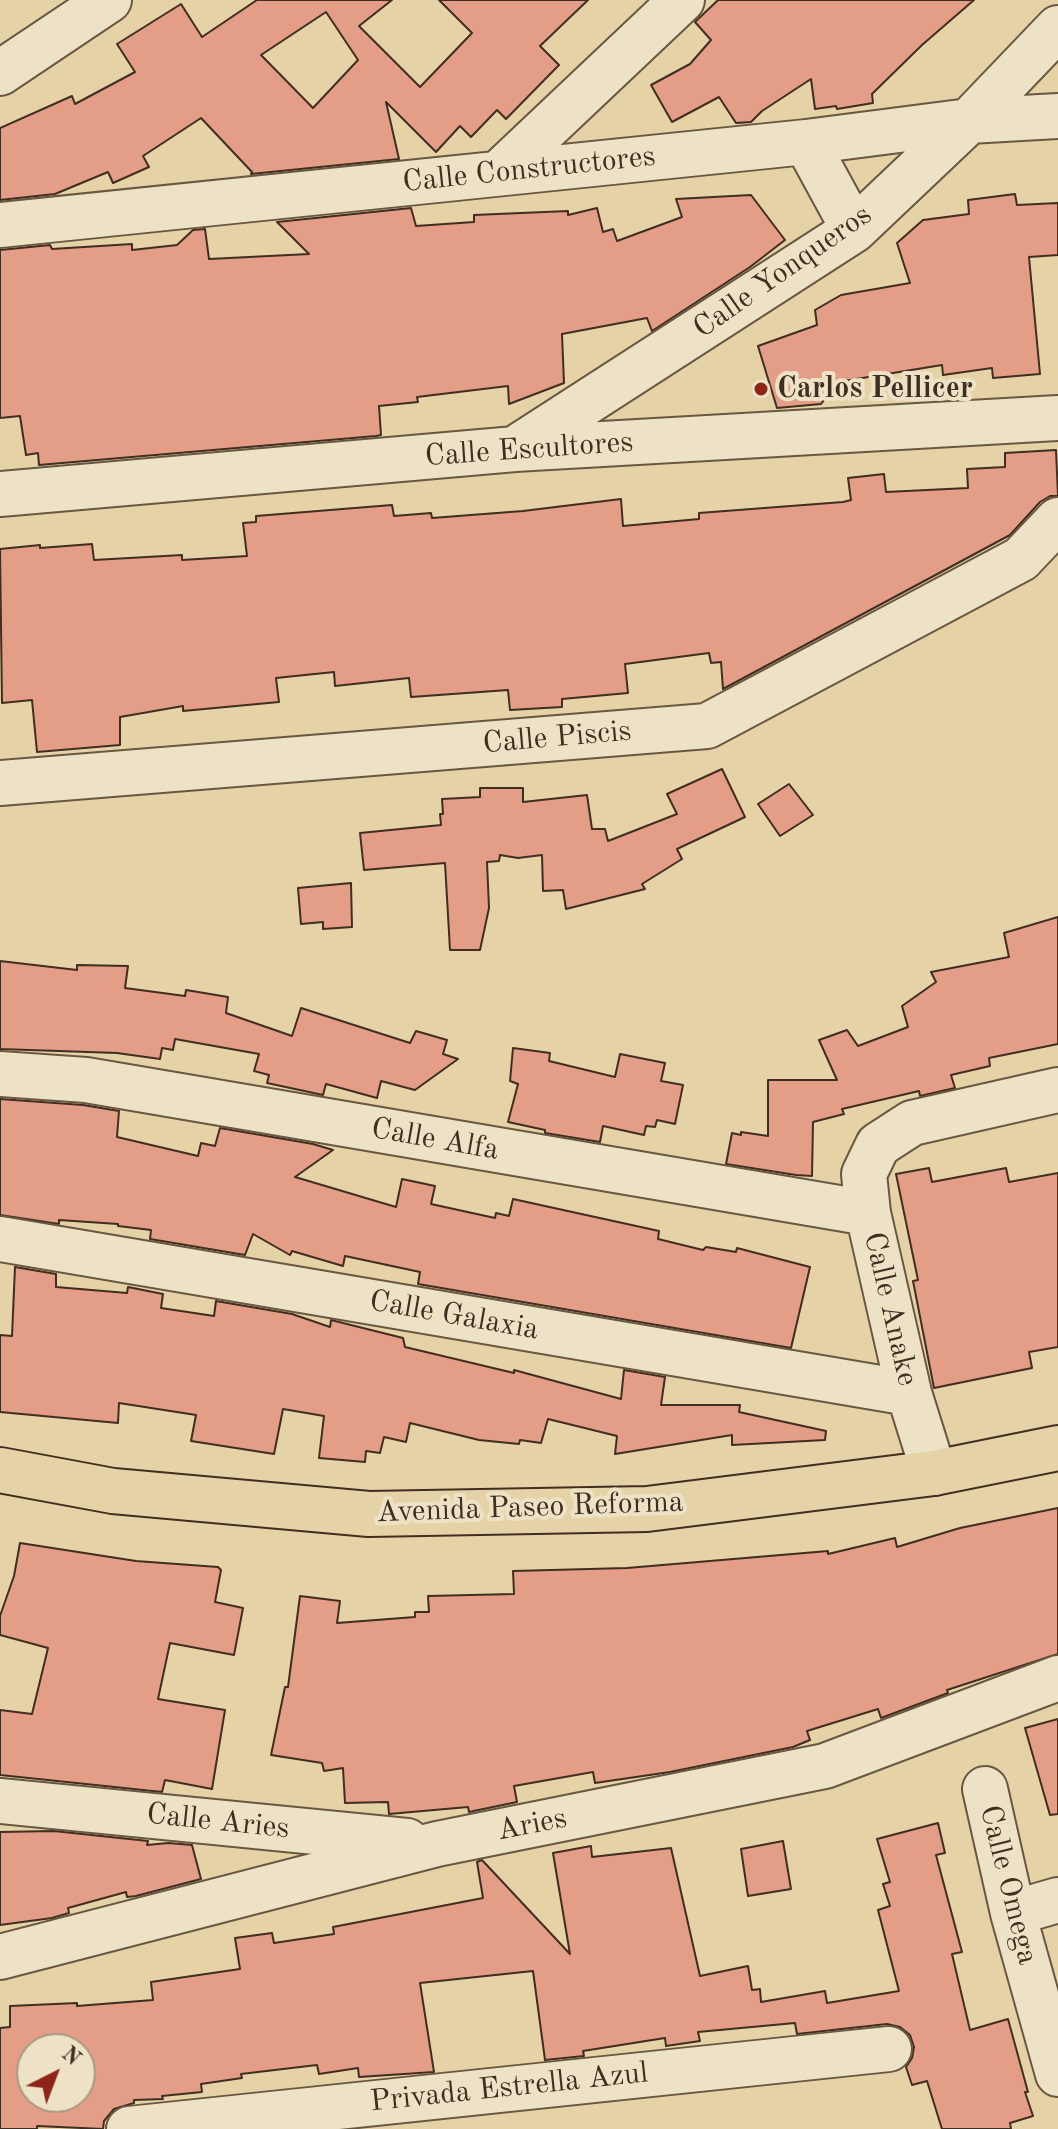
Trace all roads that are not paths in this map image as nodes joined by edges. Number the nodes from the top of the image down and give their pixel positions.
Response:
1 (109, 0) edge
2 (682, 0) edge
3 (1058, 28) edge
4 (0, 73) edge
5 (1058, 116) edge
6 (969, 121) junction
7 (806, 142) junction
8 (499, 173) junction
9 (0, 225) edge
10 (854, 230) junction
11 (1058, 418) edge
12 (515, 449) junction
13 (0, 494) edge
14 (1058, 520) edge
15 (0, 783) edge
16 (0, 1074) edge
17 (1058, 1090) edge
18 (868, 1213) junction
19 (0, 1239) edge
20 (909, 1393) junction
21 (1058, 1448) edge
22 (0, 1470) edge
23 (934, 1473) junction
24 (1058, 1678) edge
25 (985, 1789) dead end
26 (0, 1801) edge
27 (437, 1844) junction
28 (1058, 1900) edge
29 (1013, 1913) junction
30 (0, 1957) edge
31 (889, 2049) dead end
32 (1058, 2074) edge
33 (129, 2129) edge

1 - 4 street
2 - 8 street
3 - 6 street, Calle Yonqueros
5 - 6 street, Calle Constructores
6 - 7 street, Calle Constructores
6 - 10 street, Calle Yonqueros
7 - 8 street, Calle Constructores
7 - 10 street
8 - 9 street, Calle Constructores
10 - 12 street, Calle Yonqueros
11 - 12 street, Calle Escultores
12 - 13 street, Calle Escultores
14 - 15 street, Calle Piscis
16 - 18 street, Calle Alfa
17 - 18 street, Calle Anake
18 - 20 street, Calle Anake
19 - 20 street, Calle Galaxia
20 - 23 street, Calle Anake
21 - 23 main road, Avenida Paseo Reforma
22 - 23 main road, Avenida Paseo Reforma
24 - 27 street, Aries
25 - 29 street, Calle Omega
26 - 27 street, Calle Aries
27 - 30 street, Aries
28 - 29 street
29 - 32 street, Calle Omega
31 - 33 street, Privada Estrella Azul

